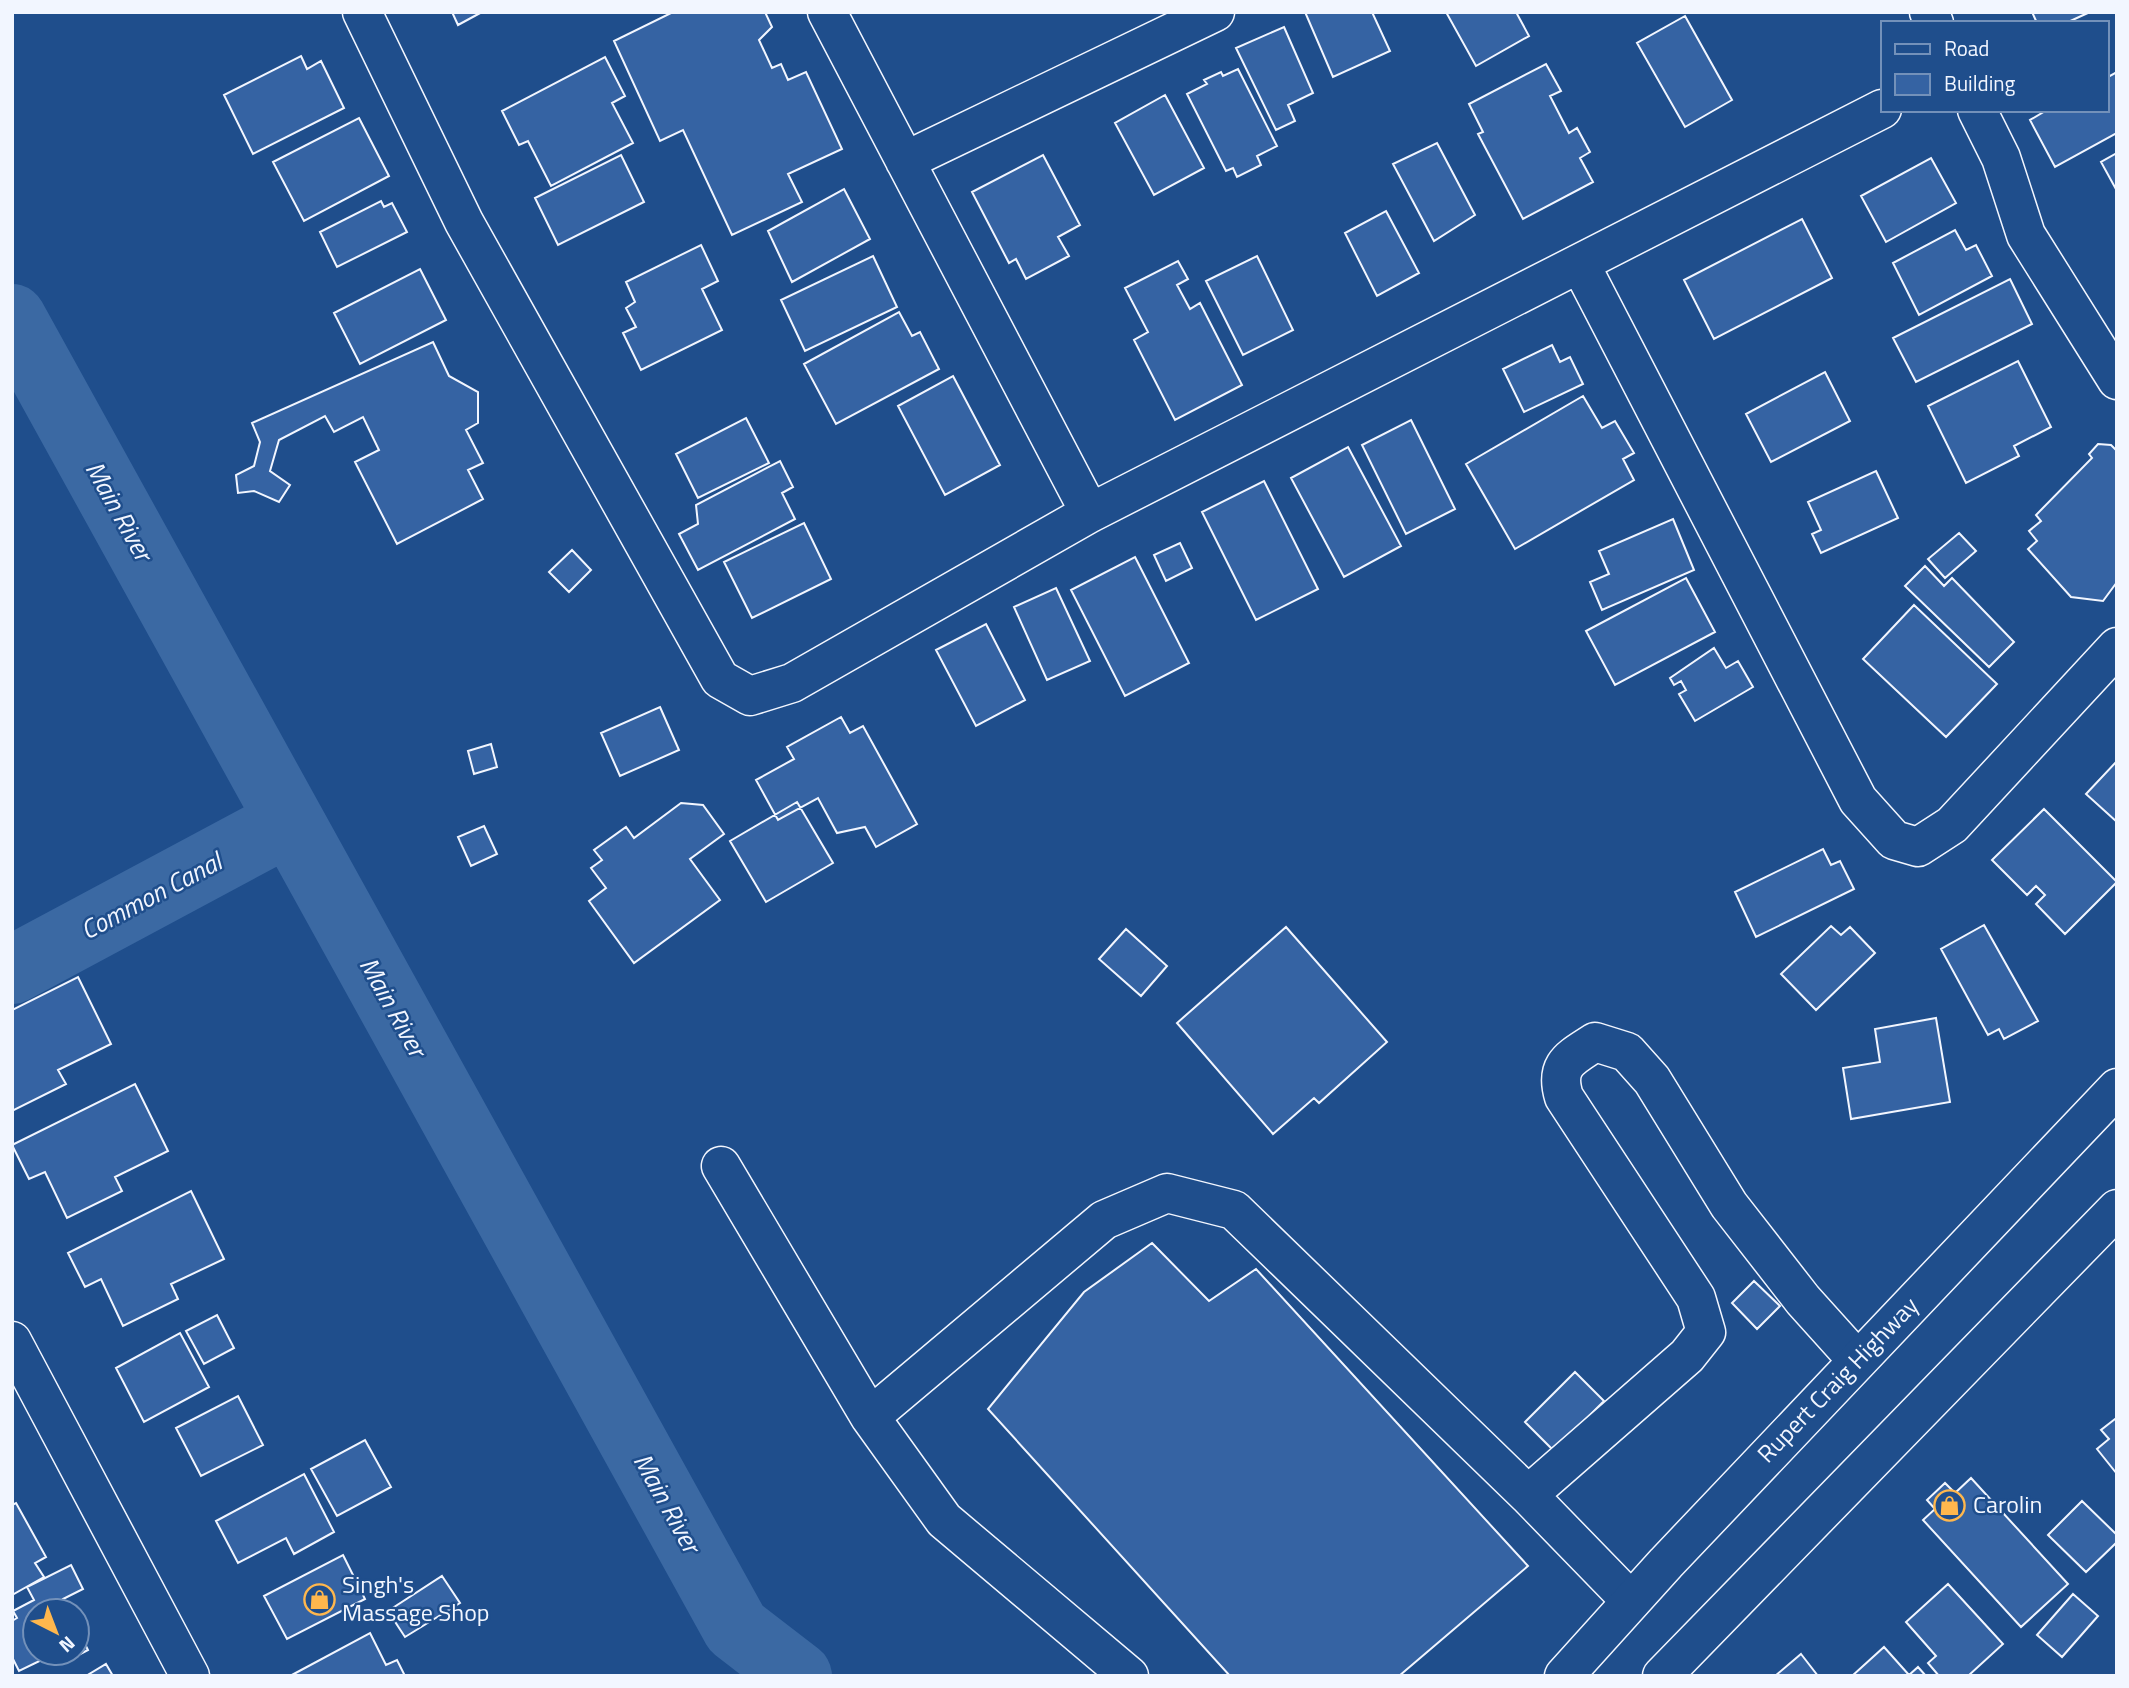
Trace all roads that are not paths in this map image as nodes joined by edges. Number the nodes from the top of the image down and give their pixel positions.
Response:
1 (362, 12) edge
2 (827, 12) edge
3 (1215, 12) edge
4 (1881, 110) edge
5 (1978, 112) edge
6 (905, 161) junction
7 (1580, 264) junction
8 (2117, 380) edge
9 (1090, 513) junction
10 (2117, 647) edge
11 (2117, 1088) edge
12 (721, 1166) dead end
13 (2117, 1209) edge
14 (12, 1341) edge
15 (1857, 1360) junction
16 (870, 1417) junction
17 (1528, 1495) junction
18 (1631, 1601) junction
19 (190, 1676) edge
20 (1129, 1676) edge
21 (1564, 1676) edge
22 (1662, 1676) edge

1 - 9 street
2 - 6 street
3 - 6 street
4 - 7 street
5 - 8 street
6 - 9 street
7 - 9 street
7 - 10 street
11 - 15 street, Rupert Craig Highway
12 - 16 street
13 - 22 street
14 - 19 street
15 - 17 street
15 - 18 street, Rupert Craig Highway
16 - 17 street
16 - 20 street
17 - 18 street
18 - 21 street, Rupert Craig Highway

